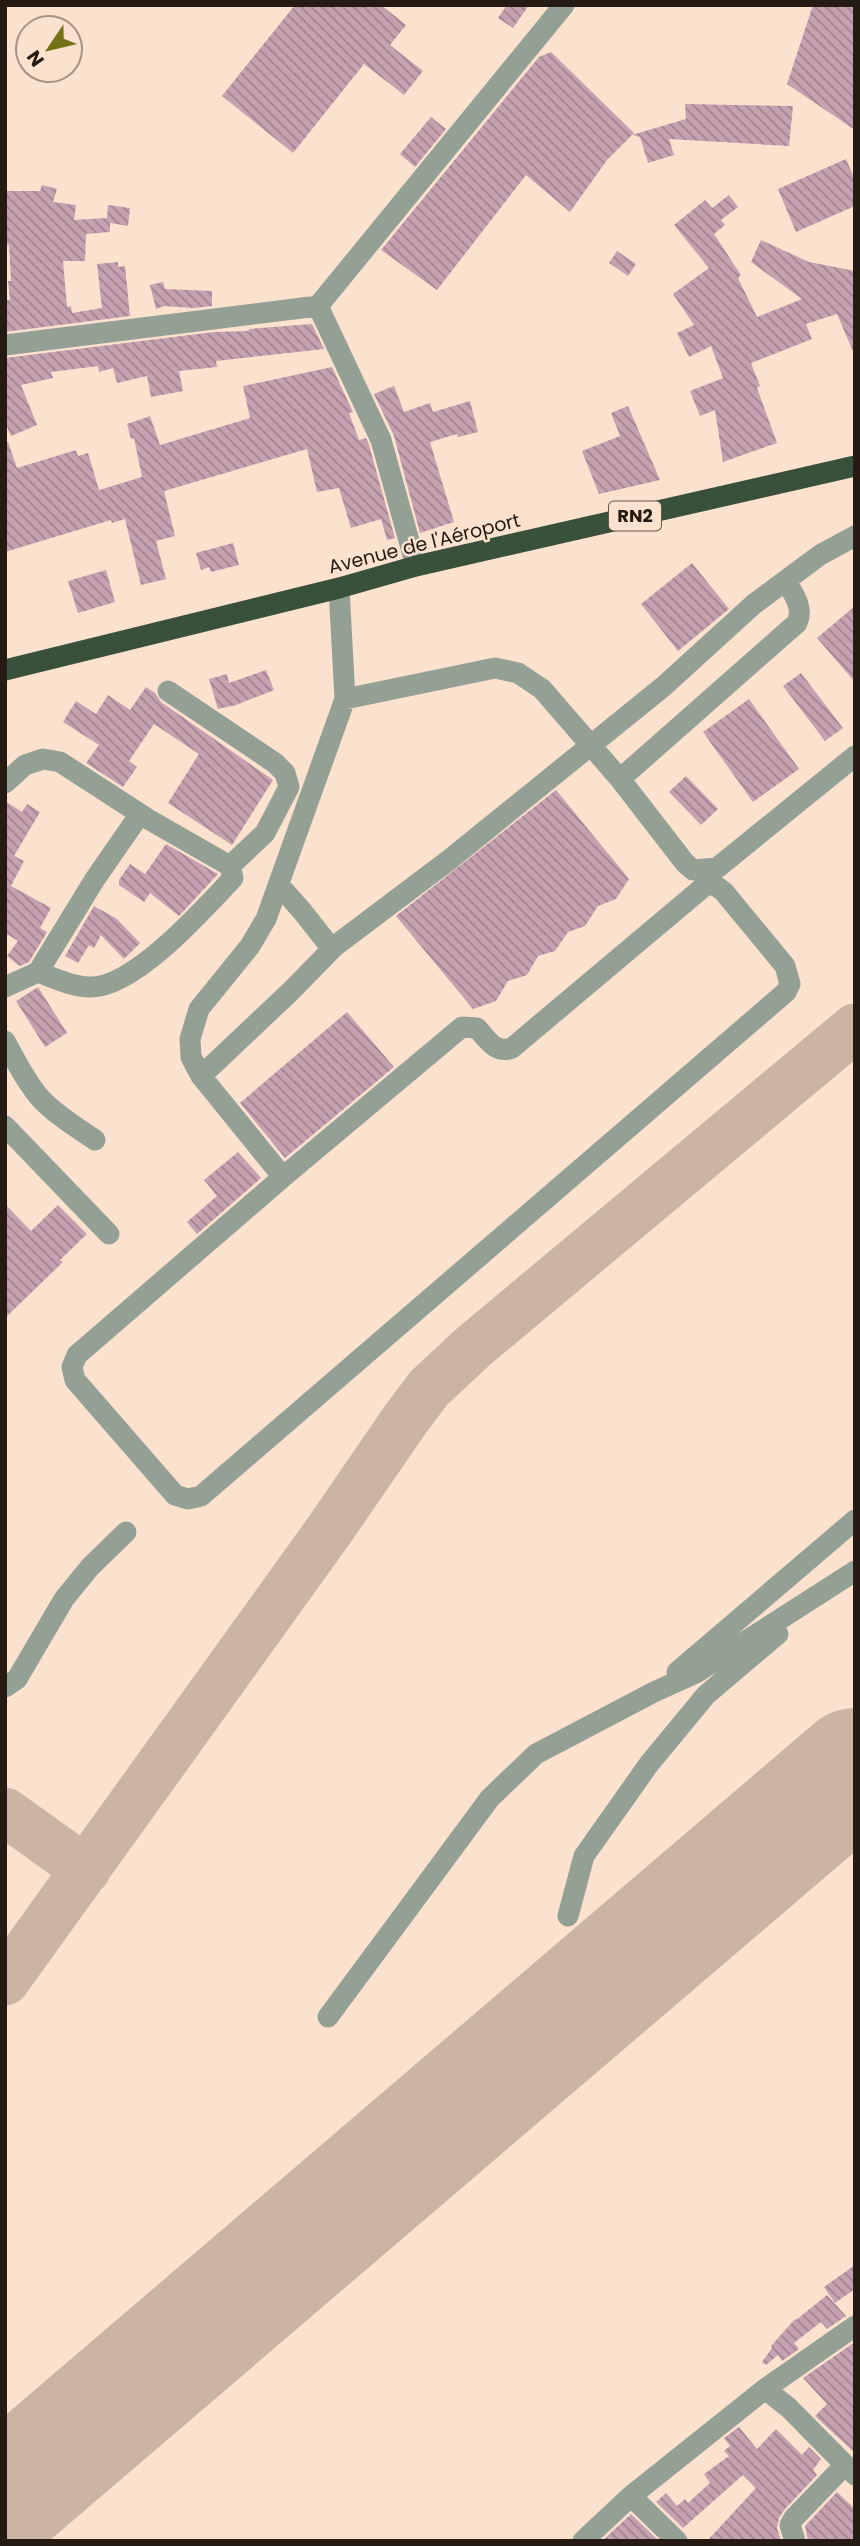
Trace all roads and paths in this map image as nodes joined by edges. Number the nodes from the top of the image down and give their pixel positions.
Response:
1 (563, 6) edge
2 (318, 306) junction
3 (5, 345) edge
4 (855, 466) edge
5 (855, 536) edge
6 (416, 566) junction
7 (786, 581) junction
8 (338, 588) junction
9 (5, 670) edge
10 (168, 691) dead end
11 (345, 699) junction
12 (589, 745) junction
13 (855, 757) edge
14 (620, 779) junction
15 (5, 783) edge
16 (140, 814) junction
17 (230, 866) junction
18 (279, 886) junction
19 (335, 946) junction
20 (38, 972) junction
21 (5, 987) edge
22 (5, 1041) edge
23 (201, 1076) junction
24 (5, 1126) edge
25 (95, 1140) dead end
26 (283, 1177) junction
27 (109, 1234) dead end
28 (855, 1520) edge
29 (126, 1532) dead end
30 (855, 1571) edge
31 (833, 1587) junction
32 (5, 1687) edge
33 (654, 1692) junction
34 (568, 1916) dead end
35 (328, 2017) dead end
36 (855, 2326) edge
37 (765, 2389) junction
38 (850, 2470) edge
39 (631, 2496) junction
40 (583, 2541) edge
41 (677, 2541) edge
42 (795, 2541) edge

1 - 2 street
2 - 3 street
2 - 6 street
4 - 6 highway, Avenue de l'Aéroport / RN2
5 - 7 street
6 - 8 highway, Avenue de l'Aéroport / RN2
7 - 12 street
7 - 14 street
8 - 9 highway, Avenue de l'Aéroport / RN2
8 - 11 street
10 - 17 street
11 - 12 street
11 - 18 street
12 - 14 street
12 - 19 street
13 - 14 street
15 - 16 street
16 - 17 street
16 - 20 street
17 - 20 street
18 - 19 street
18 - 23 street
19 - 23 street
20 - 21 street
22 - 25 street
23 - 26 street
24 - 27 street
26 - 26 street
28 - 33 street
29 - 32 street
30 - 31 street
31 - 33 street
31 - 34 street
33 - 35 street
36 - 37 street
37 - 38 street
37 - 39 street
38 - 42 street
39 - 40 street
39 - 41 street

